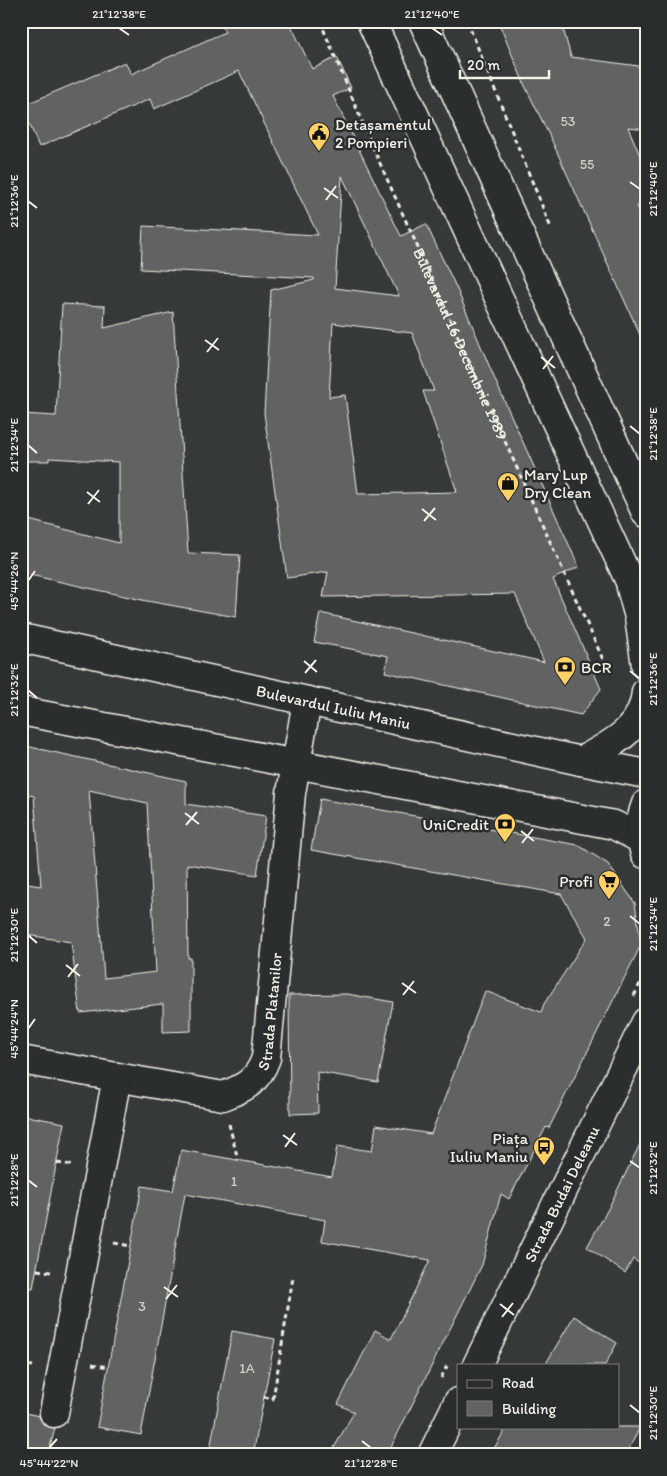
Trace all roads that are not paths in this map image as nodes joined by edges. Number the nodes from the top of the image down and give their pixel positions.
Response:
1 (371, 21) edge
2 (423, 21) edge
3 (646, 512) edge
4 (631, 588) junction
5 (646, 616) edge
6 (21, 638) edge
7 (646, 666) edge
8 (646, 692) edge
9 (307, 701) junction
10 (21, 711) edge
11 (581, 761) junction
12 (296, 764) junction
13 (646, 774) edge
14 (646, 804) edge
15 (643, 847) edge
16 (646, 1022) edge
17 (21, 1060) edge
18 (116, 1077) junction
19 (477, 1364) edge
20 (457, 1404) edge
21 (54, 1413) dead end
22 (432, 1455) edge

1 - 4 main road
2 - 3 main road
4 - 5 main road
4 - 7 main road
6 - 9 main road, Bulevardul Iuliu Maniu
8 - 11 main road
9 - 11 main road, Bulevardul Iuliu Maniu
9 - 12 main road, Strada Platanilor
10 - 12 main road
11 - 13 main road, Bulevardul Iuliu Maniu
12 - 15 main road
12 - 18 main road, Strada Platanilor
14 - 15 main road
16 - 19 main road, Strada Budai Deleanu
17 - 18 main road
18 - 21 main road
20 - 22 main road

